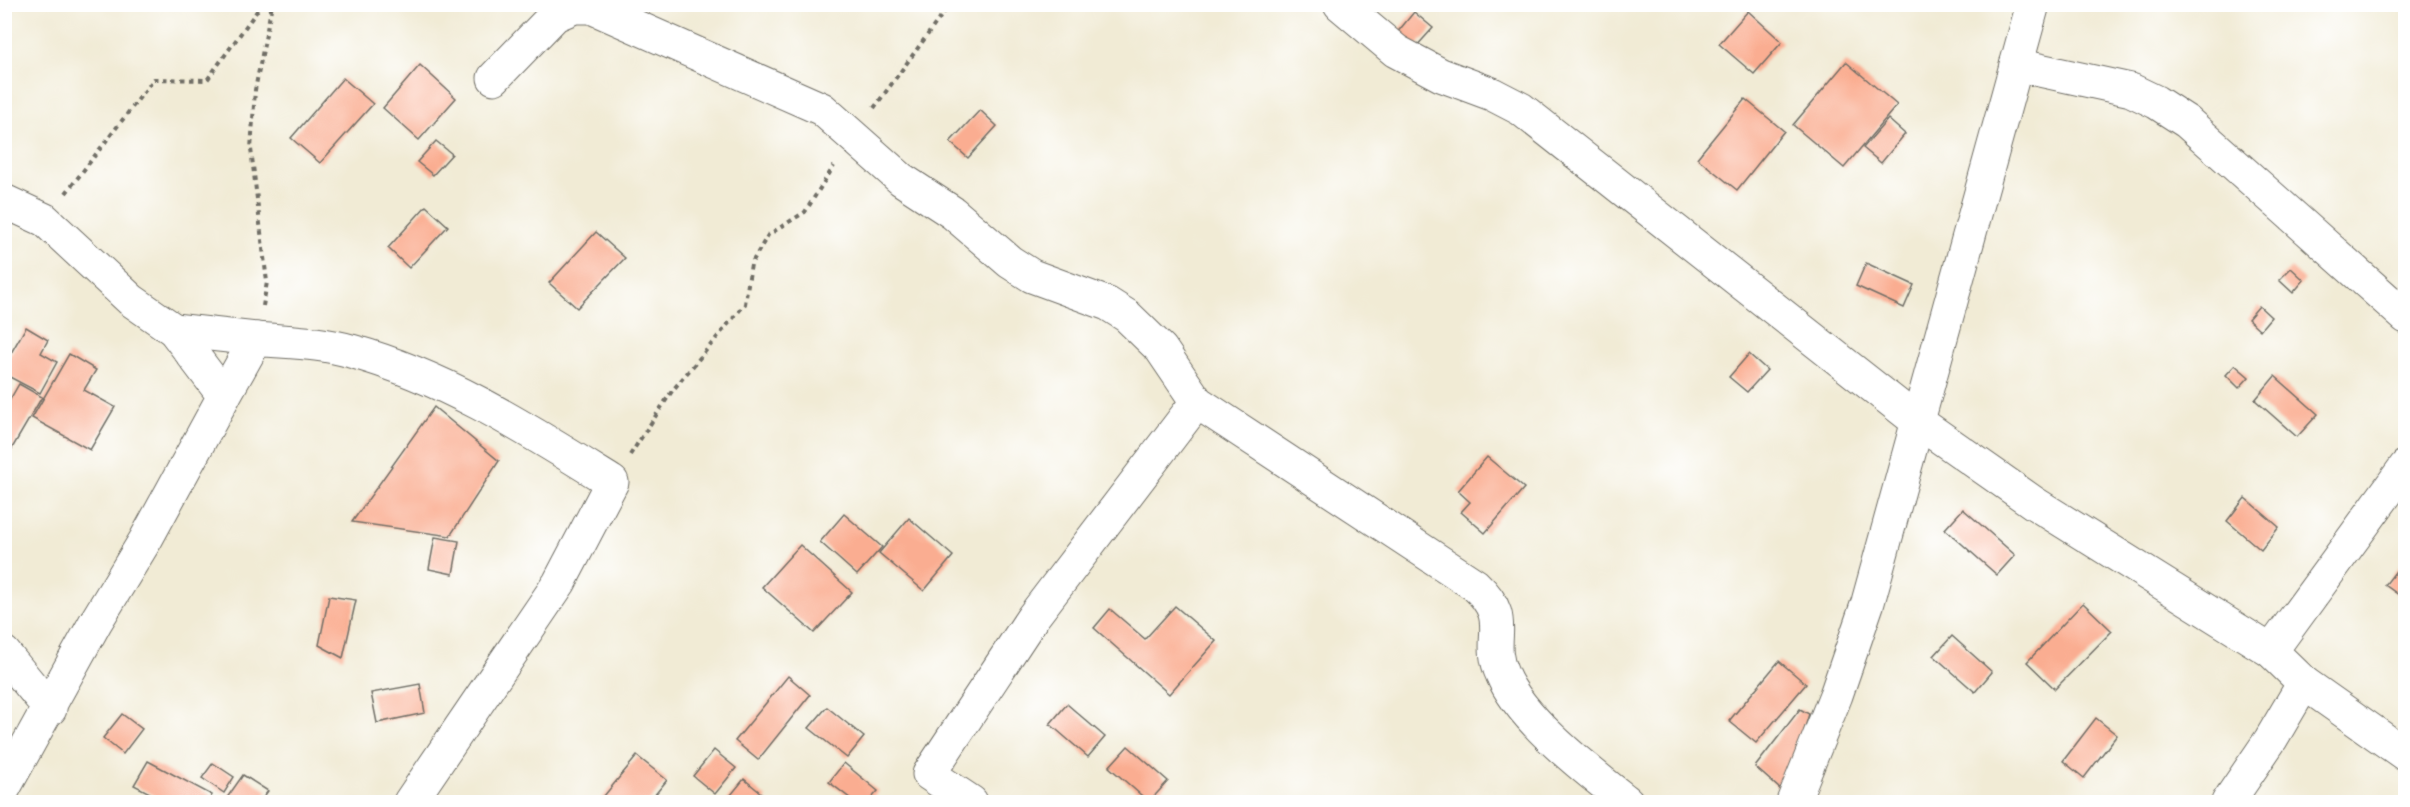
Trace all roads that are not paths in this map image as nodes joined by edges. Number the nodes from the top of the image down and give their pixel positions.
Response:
1 (1340, 4) edge
2 (2033, 4) edge
3 (2016, 65) junction
4 (494, 78) dead end
5 (4, 201) edge
6 (2406, 317) edge
7 (174, 330) junction
8 (256, 339) junction
9 (224, 396) junction
10 (1197, 402) junction
11 (1917, 421) junction
12 (2406, 466) edge
13 (2271, 651) junction
14 (4, 653) edge
15 (2304, 683) junction
16 (50, 709) junction
17 (2406, 755) edge
18 (4, 788) edge
19 (410, 802) edge
20 (971, 802) edge
21 (1627, 802) edge
22 (1793, 802) edge
23 (2228, 802) edge

1 - 11 street
2 - 3 street
3 - 6 street
3 - 11 street
4 - 10 street
5 - 7 street
7 - 8 street
7 - 9 street
8 - 9 street
8 - 19 street
9 - 16 street
10 - 20 street
10 - 21 street
11 - 13 street
11 - 22 street
12 - 13 street
13 - 15 street
14 - 16 street
15 - 17 street
15 - 23 street
16 - 18 street

